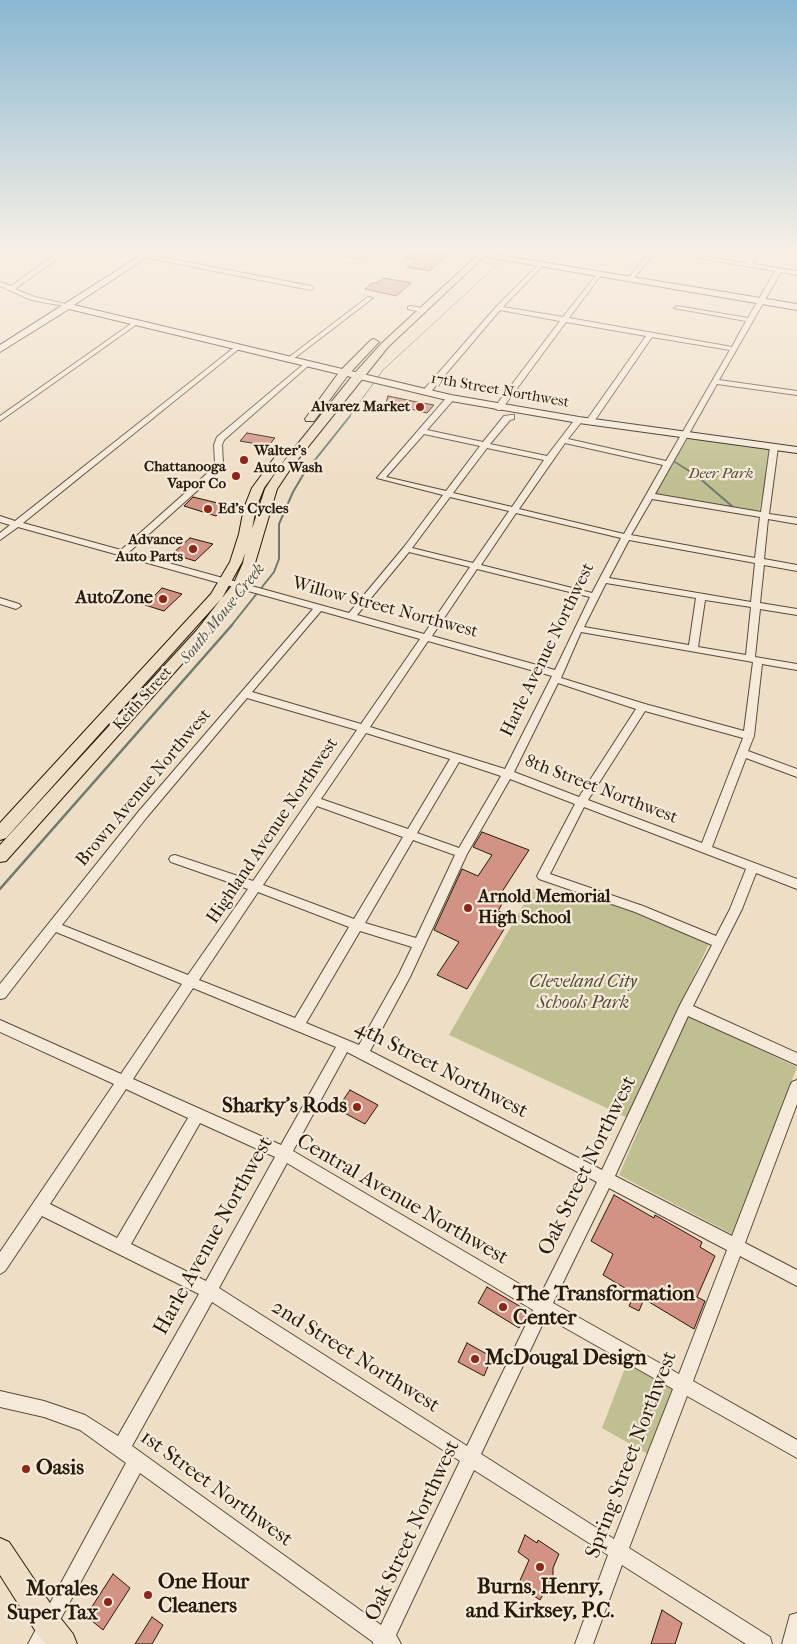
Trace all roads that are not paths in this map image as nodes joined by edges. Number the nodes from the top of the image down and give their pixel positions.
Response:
1 (31, 329) edge
2 (128, 329) edge
3 (164, 329) edge
4 (330, 329) edge
5 (388, 329) edge
6 (403, 329) edge
7 (480, 329) edge
8 (559, 329) edge
9 (618, 329) edge
10 (745, 329) edge
11 (650, 334) junction
12 (386, 344) junction
13 (238, 347) junction
14 (0, 348) edge
15 (367, 349) junction
16 (734, 349) junction
17 (290, 359) junction
18 (307, 364) junction
19 (344, 372) junction
20 (362, 377) junction
21 (715, 382) junction
22 (425, 393) junction
23 (797, 393) edge
24 (451, 398) junction
25 (498, 408) junction
26 (511, 417) dead end
27 (0, 419) edge
28 (584, 421) junction
29 (423, 431) junction
30 (686, 434) junction
31 (563, 440) junction
32 (485, 445) junction
33 (774, 447) junction
34 (797, 450) edge
35 (549, 459) junction
36 (280, 464) junction
37 (668, 464) junction
38 (448, 495) junction
39 (650, 496) junction
40 (514, 510) junction
41 (765, 516) junction
42 (0, 519) edge
43 (797, 521) edge
44 (17, 524) junction
45 (626, 536) junction
46 (0, 537) edge
47 (407, 549) junction
48 (123, 553) junction
49 (760, 561) junction
50 (476, 566) junction
51 (797, 568) edge
52 (226, 580) junction
53 (603, 580) junction
54 (240, 584) junction
55 (595, 596) junction
56 (701, 596) junction
57 (0, 601) edge
58 (16, 606) dead end
59 (755, 606) junction
60 (319, 607) junction
61 (797, 612) edge
62 (352, 616) junction
63 (578, 629) junction
64 (427, 636) junction
65 (693, 649) junction
66 (754, 660) junction
67 (797, 667) edge
68 (557, 676) junction
69 (246, 694) junction
70 (642, 707) junction
71 (364, 729) junction
72 (749, 736) junction
73 (85, 753) junction
74 (742, 754) junction
75 (456, 758) junction
76 (797, 773) edge
77 (508, 774) junction
78 (316, 801) junction
79 (582, 801) junction
80 (0, 834) edge
81 (410, 834) junction
82 (705, 849) junction
83 (462, 853) junction
84 (0, 856) edge
85 (175, 859) dead end
86 (753, 867) junction
87 (797, 884) edge
88 (257, 887) junction
89 (356, 925) junction
90 (53, 926) junction
91 (718, 942) junction
92 (418, 944) junction
93 (191, 981) junction
94 (0, 994) edge
95 (685, 1009) junction
96 (298, 1024) junction
97 (0, 1026) edge
98 (344, 1044) junction
99 (362, 1053) junction
100 (797, 1059) edge
101 (123, 1082) junction
102 (797, 1086) edge
103 (197, 1116) junction
104 (284, 1154) junction
105 (606, 1180) junction
106 (40, 1207) junction
107 (735, 1245) junction
108 (121, 1246) junction
109 (0, 1266) edge
110 (797, 1278) edge
111 (209, 1291) junction
112 (544, 1307) junction
113 (683, 1384) junction
114 (0, 1399) edge
115 (121, 1448) junction
116 (797, 1449) edge
117 (471, 1456) junction
118 (137, 1460) junction
119 (0, 1551) edge
120 (618, 1551) junction
121 (797, 1622) edge
122 (49, 1638) edge
123 (386, 1642) edge
124 (584, 1644) edge
125 (763, 1644) edge
126 (791, 1644) edge

1 - 14 street
2 - 27 street
3 - 13 street, 17th Street Northwest
4 - 17 street
5 - 15 main road, Keith Street
6 - 12 main road, Keith Street
7 - 22 street
8 - 25 street
9 - 11 street
10 - 16 street, Harle Avenue Northwest
11 - 16 street
11 - 28 street, Highland Avenue Northwest
12 - 15 main road
12 - 20 main road, Keith Street
13 - 17 street, 17th Street Northwest
13 - 44 street
15 - 19 main road, Keith Street
16 - 21 street, Harle Avenue Northwest
17 - 18 street, 17th Street Northwest
18 - 19 street, 17th Street Northwest
18 - 48 street
19 - 20 street, 17th Street Northwest
19 - 36 main road, Keith Street
20 - 22 street, 17th Street Northwest
20 - 36 main road, Keith Street
21 - 23 street
21 - 30 street, Harle Avenue Northwest
22 - 24 street, 17th Street Northwest
24 - 25 street, 17th Street Northwest
24 - 29 street
25 - 28 street, 17th Street Northwest
26 - 32 street
28 - 30 street, 17th Street Northwest
28 - 31 street, Highland Avenue Northwest
29 - 32 street
29 - 38 street
30 - 33 street, 17th Street Northwest
30 - 37 street, Harle Avenue Northwest
31 - 35 street, Highland Avenue Northwest
31 - 37 street
32 - 35 street
32 - 38 street
33 - 34 street, 17th Street Northwest
33 - 41 street
35 - 40 street, Highland Avenue Northwest
36 - 52 main road, Keith Street
36 - 54 main road, Keith Street
37 - 39 street, Harle Avenue Northwest
38 - 40 street
38 - 47 street
39 - 41 street
39 - 45 street, Harle Avenue Northwest
40 - 45 street
40 - 50 street, Highland Avenue Northwest
41 - 43 street
41 - 49 street
42 - 44 street, Willow Street Northwest
44 - 46 street
44 - 48 street, Willow Street Northwest
45 - 49 street
45 - 53 street, Harle Avenue Northwest
47 - 50 street
47 - 62 street
48 - 52 street, Willow Street Northwest
49 - 51 street
49 - 59 street
50 - 55 street
50 - 64 street, Highland Avenue Northwest
52 - 54 street, Willow Street Northwest
52 - 73 main road, Keith Street
53 - 55 street, Harle Avenue Northwest
53 - 56 street
54 - 60 street, Willow Street Northwest
54 - 73 main road, Keith Street
55 - 63 street, Harle Avenue Northwest
56 - 59 street
56 - 65 street
57 - 58 street
59 - 61 street
59 - 66 street
60 - 62 street, Willow Street Northwest
60 - 69 street, Brown Avenue Northwest
62 - 64 street, Willow Street Northwest
63 - 65 street
63 - 68 street, Harle Avenue Northwest
64 - 68 street, Willow Street Northwest
64 - 71 street, Highland Avenue Northwest
65 - 66 street
66 - 67 street
66 - 72 street
68 - 70 street, Willow Street Northwest
68 - 77 street, Harle Avenue Northwest
69 - 71 street, 8th Street Northwest
69 - 90 street, Brown Avenue Northwest
70 - 72 street, Willow Street Northwest
70 - 79 street
71 - 75 street, 8th Street Northwest
71 - 78 street, Highland Avenue Northwest
72 - 74 street
73 - 80 main road, Keith Street
73 - 84 main road, Keith Street
74 - 76 street
74 - 82 street
75 - 77 street, 8th Street Northwest
75 - 81 street
77 - 79 street, 8th Street Northwest
77 - 83 street, Harle Avenue Northwest
78 - 81 street
78 - 88 street, Highland Avenue Northwest
79 - 82 street, 8th Street Northwest
79 - 91 street
81 - 83 street
81 - 89 street
82 - 86 street, 8th Street Northwest
83 - 92 street, Harle Avenue Northwest
85 - 88 street
86 - 87 street, 8th Street Northwest
86 - 91 street, Oak Street Northwest
88 - 89 street
88 - 93 street, Highland Avenue Northwest
89 - 92 street
89 - 96 street
90 - 93 street, 4th Street Northwest
90 - 94 street, Brown Avenue Northwest
91 - 95 street, Oak Street Northwest
92 - 99 street, Harle Avenue Northwest
93 - 96 street, 4th Street Northwest
93 - 101 street, Highland Avenue Northwest
95 - 100 street
95 - 105 street, Oak Street Northwest
96 - 98 street, 4th Street Northwest
97 - 101 street, Central Avenue Northwest
98 - 99 street, 4th Street Northwest
98 - 104 street, Harle Avenue Northwest
99 - 105 street, 4th Street Northwest
101 - 103 street, Central Avenue Northwest
101 - 106 street, Highland Avenue Northwest
102 - 107 street, Spring Street Northwest
103 - 104 street, Central Avenue Northwest
103 - 108 street
104 - 111 street, Harle Avenue Northwest
104 - 112 street, Central Avenue Northwest
105 - 107 street, 4th Street Northwest
105 - 112 street, Oak Street Northwest
106 - 108 street, 2nd Street Northwest
106 - 109 street, Highland Avenue Northwest
107 - 110 street, 4th Street Northwest
107 - 113 street, Spring Street Northwest
108 - 111 street, 2nd Street Northwest
111 - 115 street, Harle Avenue Northwest
111 - 117 street, 2nd Street Northwest
112 - 113 street, Central Avenue Northwest
112 - 117 street, Oak Street Northwest
113 - 116 street, Central Avenue Northwest
113 - 120 street, Spring Street Northwest
114 - 115 street, 1st Street Northwest
115 - 118 street, 1st Street Northwest
117 - 120 street, 2nd Street Northwest
117 - 123 street, Oak Street Northwest
118 - 122 street
118 - 123 street, 1st Street Northwest
119 - 122 main road
120 - 124 street, Spring Street Northwest
120 - 125 street, 2nd Street Northwest
121 - 126 street

